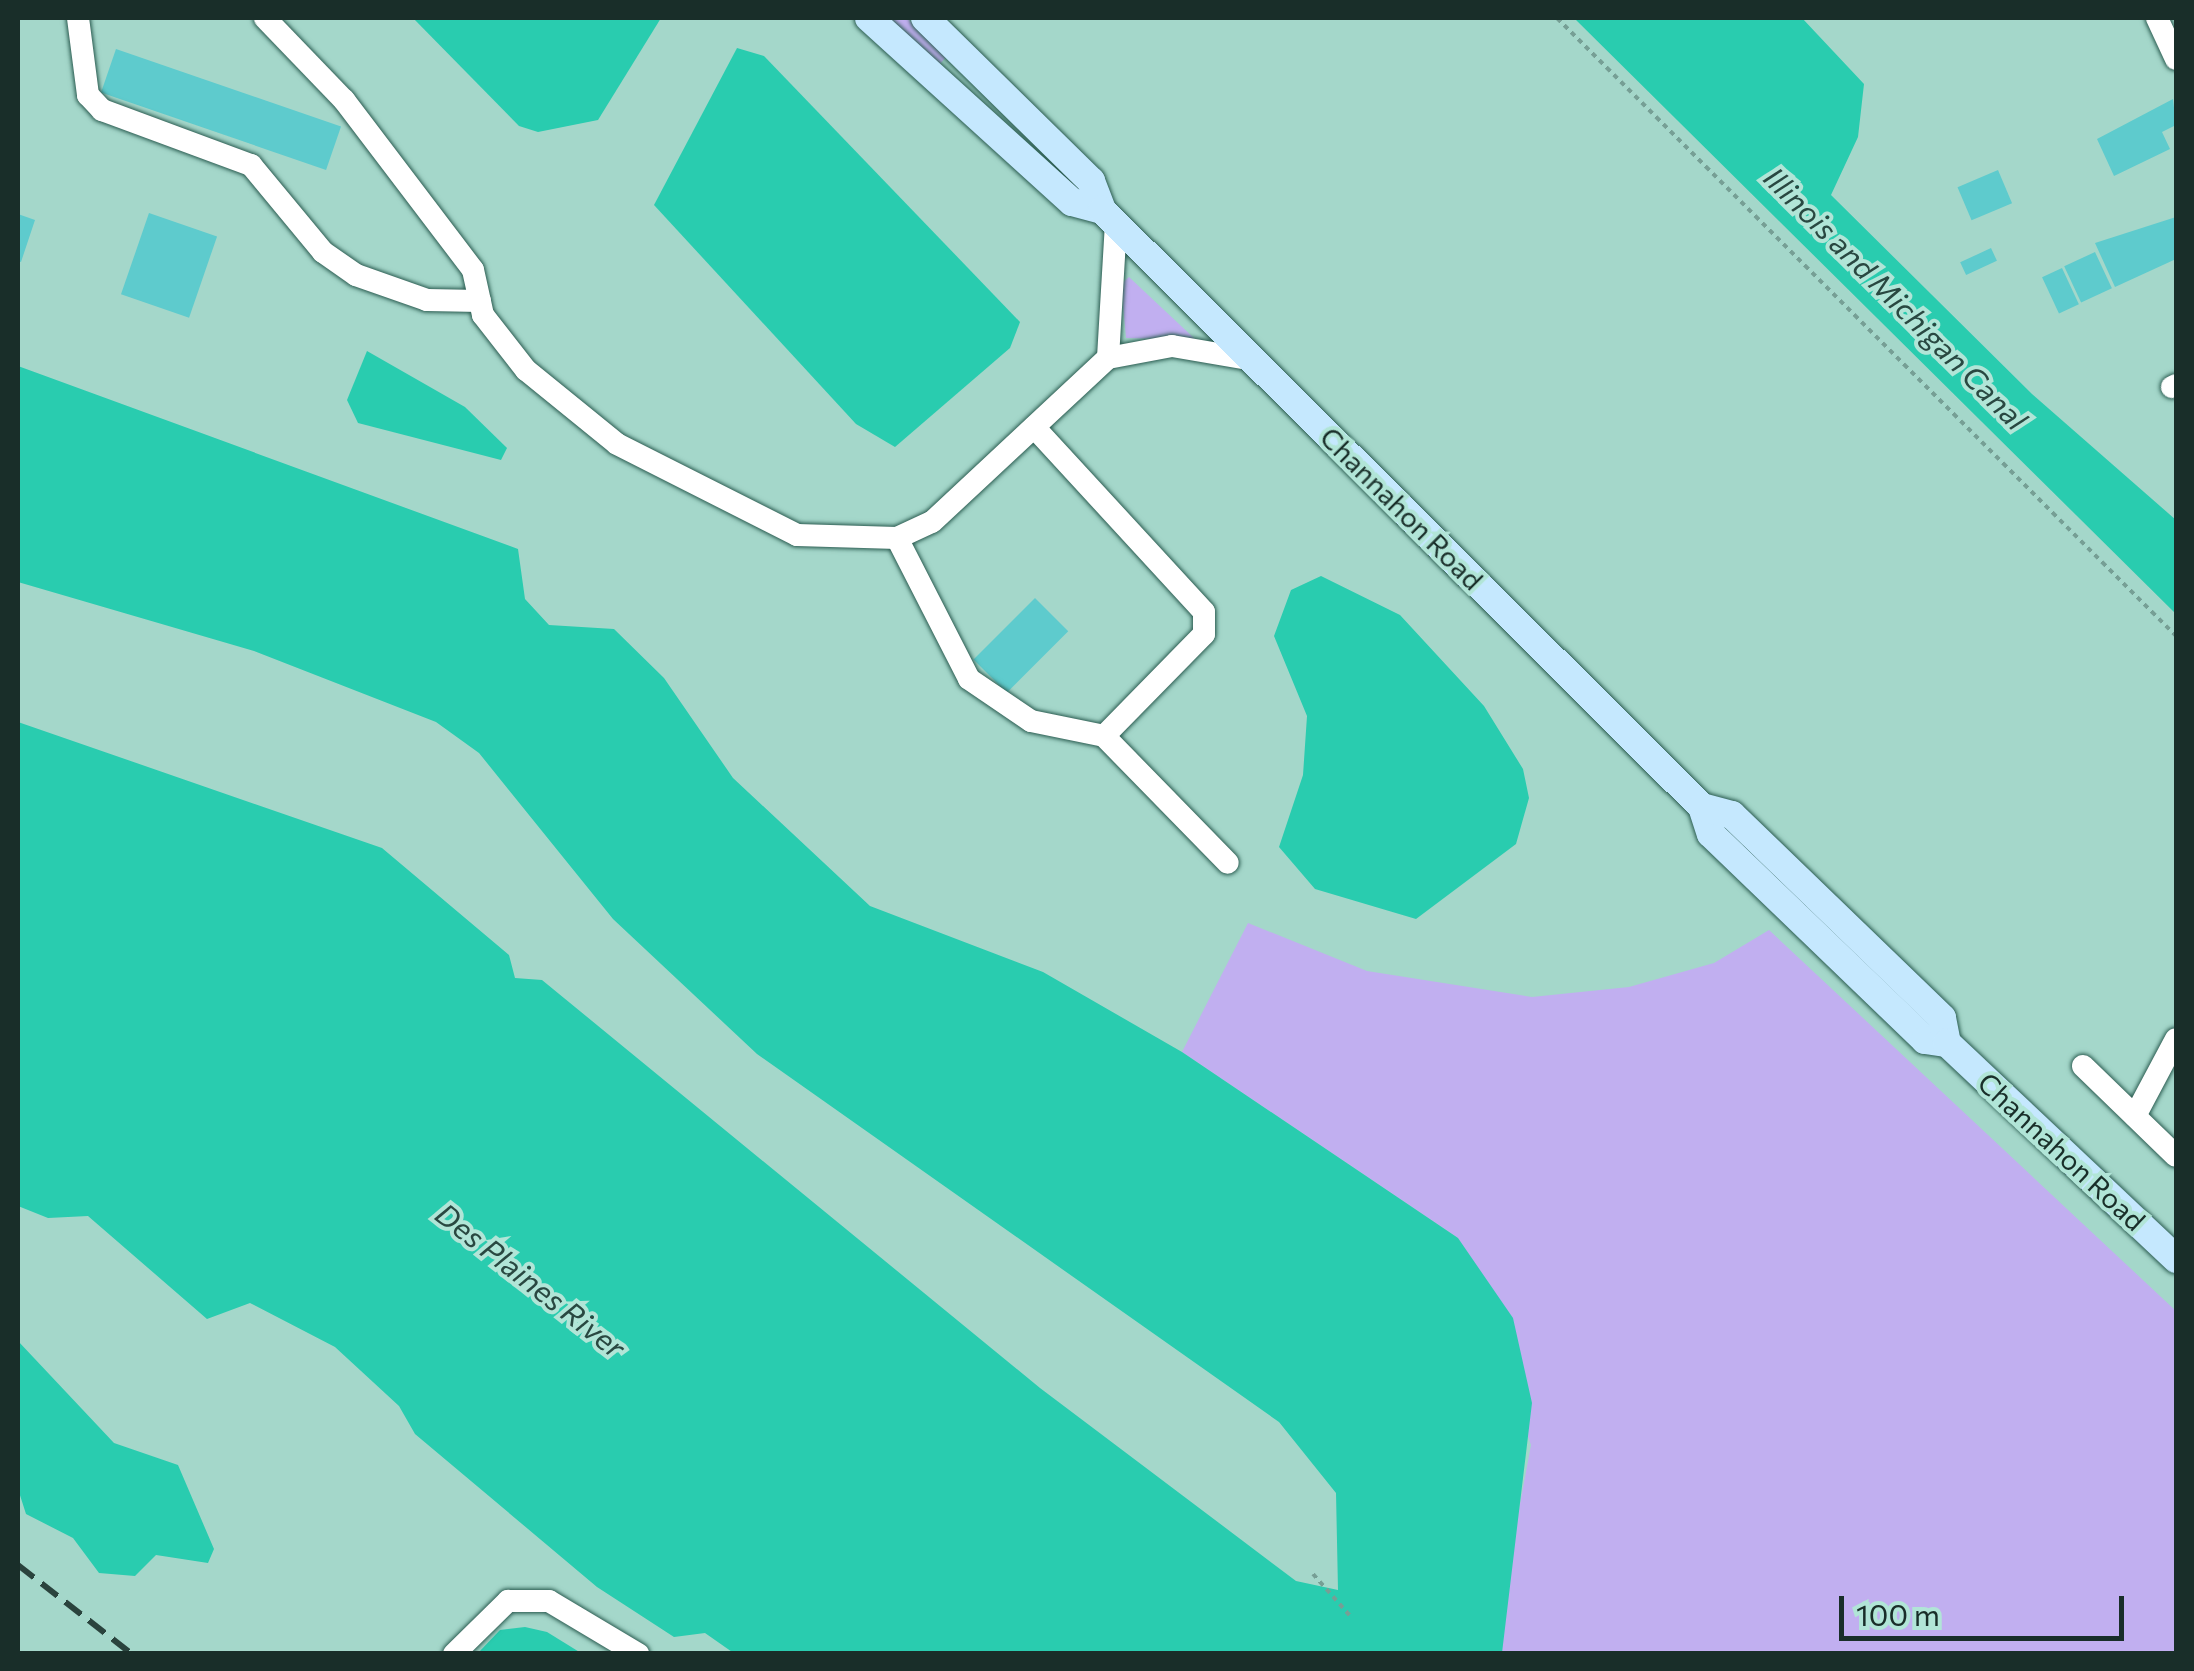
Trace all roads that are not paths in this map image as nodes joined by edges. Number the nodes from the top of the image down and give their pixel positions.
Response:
1 (78, 18) edge
2 (264, 18) edge
3 (870, 18) edge
4 (925, 18) edge
5 (2164, 21) edge
6 (2176, 60) edge
7 (1109, 217) junction
8 (480, 302) junction
9 (1108, 358) junction
10 (1254, 360) junction
11 (1034, 427) junction
12 (897, 538) junction
13 (1104, 736) junction
14 (1228, 863) dead end
15 (2176, 1039) edge
16 (2083, 1066) dead end
17 (2135, 1116) junction
18 (2176, 1156) edge
19 (2176, 1260) edge
20 (454, 1654) edge
21 (638, 1654) edge

1 - 8 street
2 - 8 street
3 - 7 main road, Channahon Road
4 - 7 main road, Channahon Road
5 - 6 street
7 - 9 street
7 - 10 main road, Channahon Road
8 - 12 street
9 - 10 street
9 - 11 street
10 - 19 main road, Channahon Road
11 - 12 street
11 - 13 street
12 - 13 street
13 - 14 street
15 - 17 street
16 - 17 street
17 - 18 street
20 - 21 street

